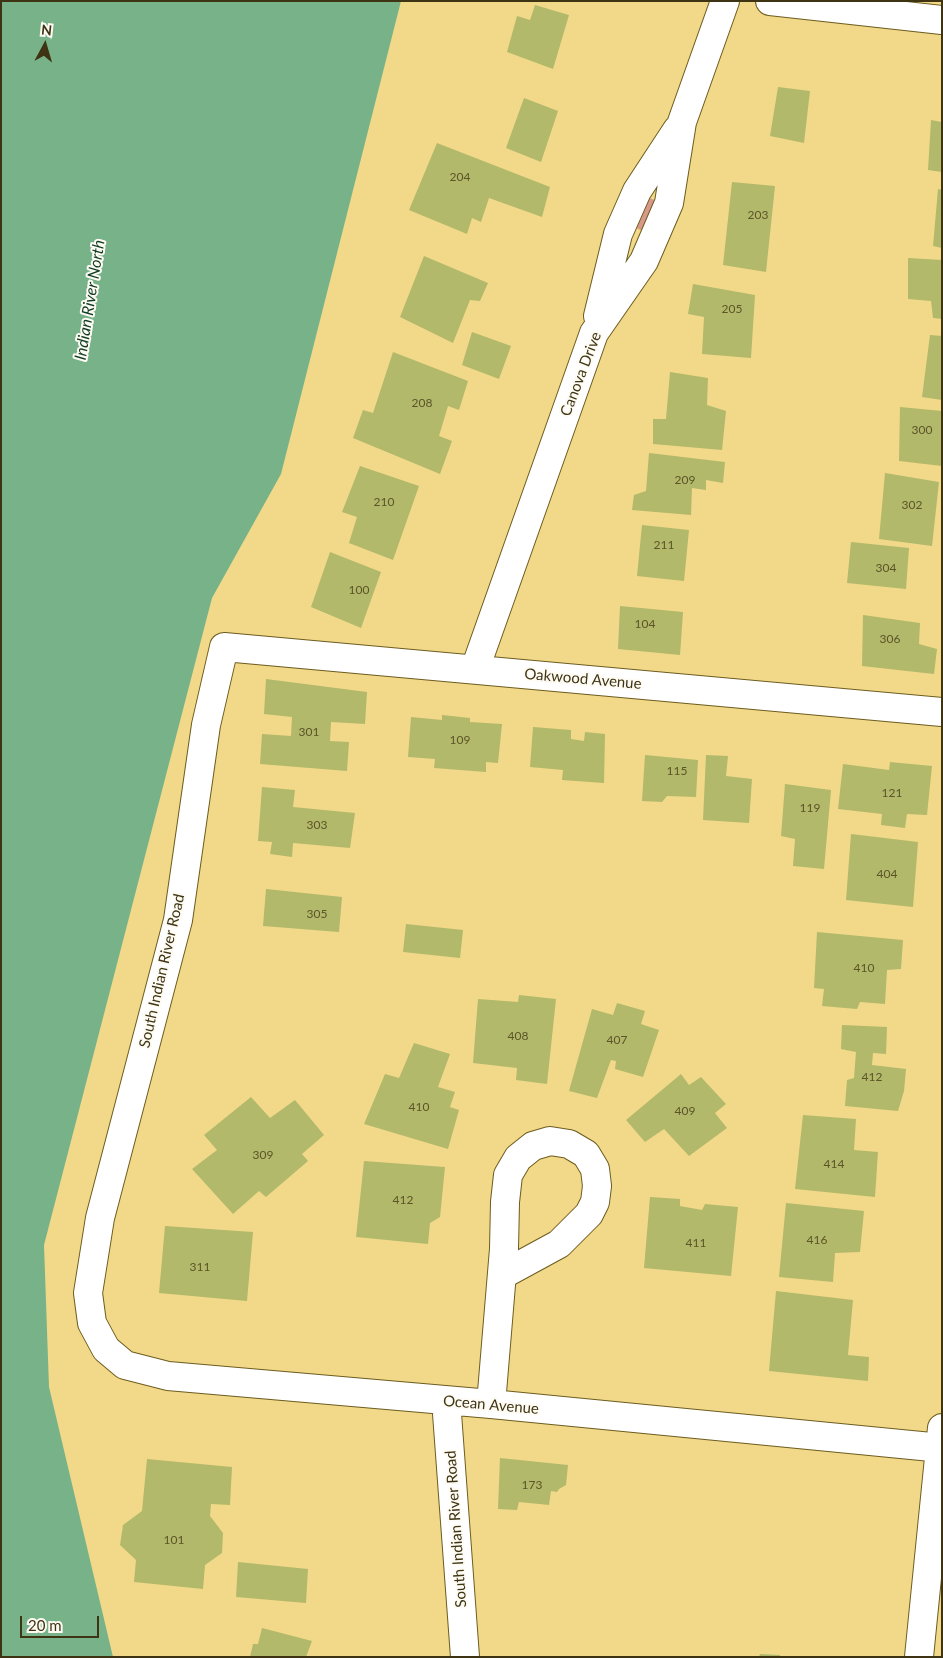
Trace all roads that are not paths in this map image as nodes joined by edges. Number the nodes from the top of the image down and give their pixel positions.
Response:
1 (725, 1) edge
2 (770, 1) edge
3 (942, 20) edge
4 (224, 647) joint
5 (475, 669) junction
6 (942, 712) edge
7 (502, 1276) junction
8 (88, 1293) joint
9 (446, 1400) junction
10 (491, 1404) junction
11 (941, 1441) edge
12 (465, 1657) edge
13 (920, 1657) edge

1 - 5 street, Canova Drive
2 - 3 street
4 - 5 street, Oakwood Avenue
4 - 8 street, South Indian River Road
5 - 6 street, Oakwood Avenue
7 - 7 street
7 - 10 street
8 - 9 street, Ocean Avenue
9 - 10 street, Ocean Avenue
9 - 12 street, South Indian River Road
10 - 11 street, Ocean Avenue
11 - 13 street

